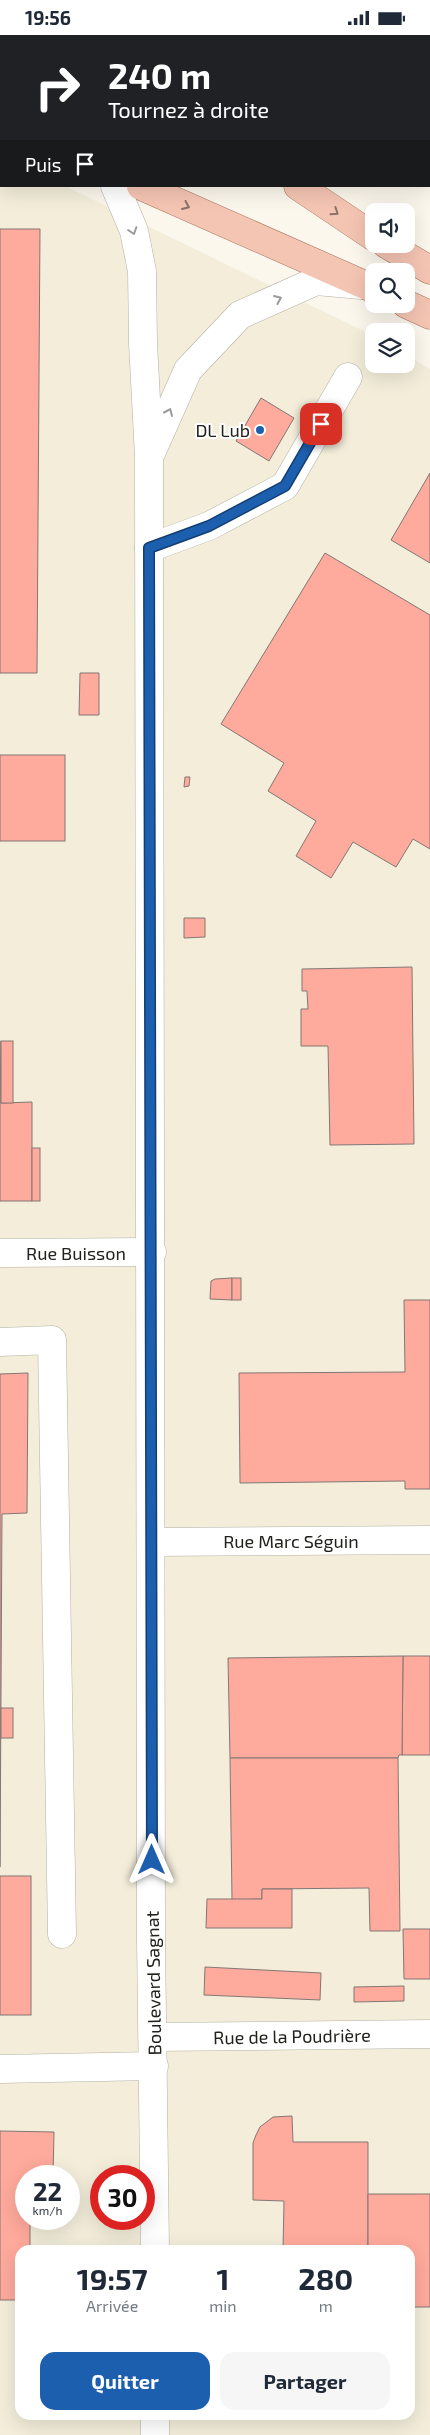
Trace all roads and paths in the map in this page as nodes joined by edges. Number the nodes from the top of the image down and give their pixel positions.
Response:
1 (115, 187) edge
2 (143, 187) edge
3 (299, 187) edge
4 (365, 231) edge
5 (401, 253) edge
6 (430, 270) edge
7 (365, 285) edge
8 (365, 286) edge
9 (415, 308) edge
10 (430, 315) edge
11 (348, 377) dead end
12 (149, 456) junction
13 (149, 548) junction
14 (0, 1253) edge
15 (152, 1253) junction
16 (0, 1342) edge
17 (430, 1540) edge
18 (152, 1542) junction
19 (62, 1934) dead end
20 (430, 2034) edge
21 (154, 2037) junction
22 (154, 2066) junction
23 (0, 2069) edge
24 (155, 2245) edge
25 (155, 2420) edge
26 (155, 2435) edge

1 -> 12 street, Boulevard Sagnat
2 -> 7 main road
3 -> 4 main road
5 - 6 main road
12 -> 8 street
9 - 10 main road
11 - 13 street
12 - 13 street, Boulevard Sagnat
13 - 15 street, Boulevard Sagnat
14 - 15 street, Rue Buisson
15 - 18 street, Boulevard Sagnat
16 - 19 street
17 - 18 street, Rue Marc Séguin
18 - 21 street, Boulevard Sagnat
20 - 21 street, Rue de la Poudrière
21 - 22 street, Boulevard Sagnat
22 - 23 street
22 - 24 street, Boulevard Sagnat
25 - 26 street

